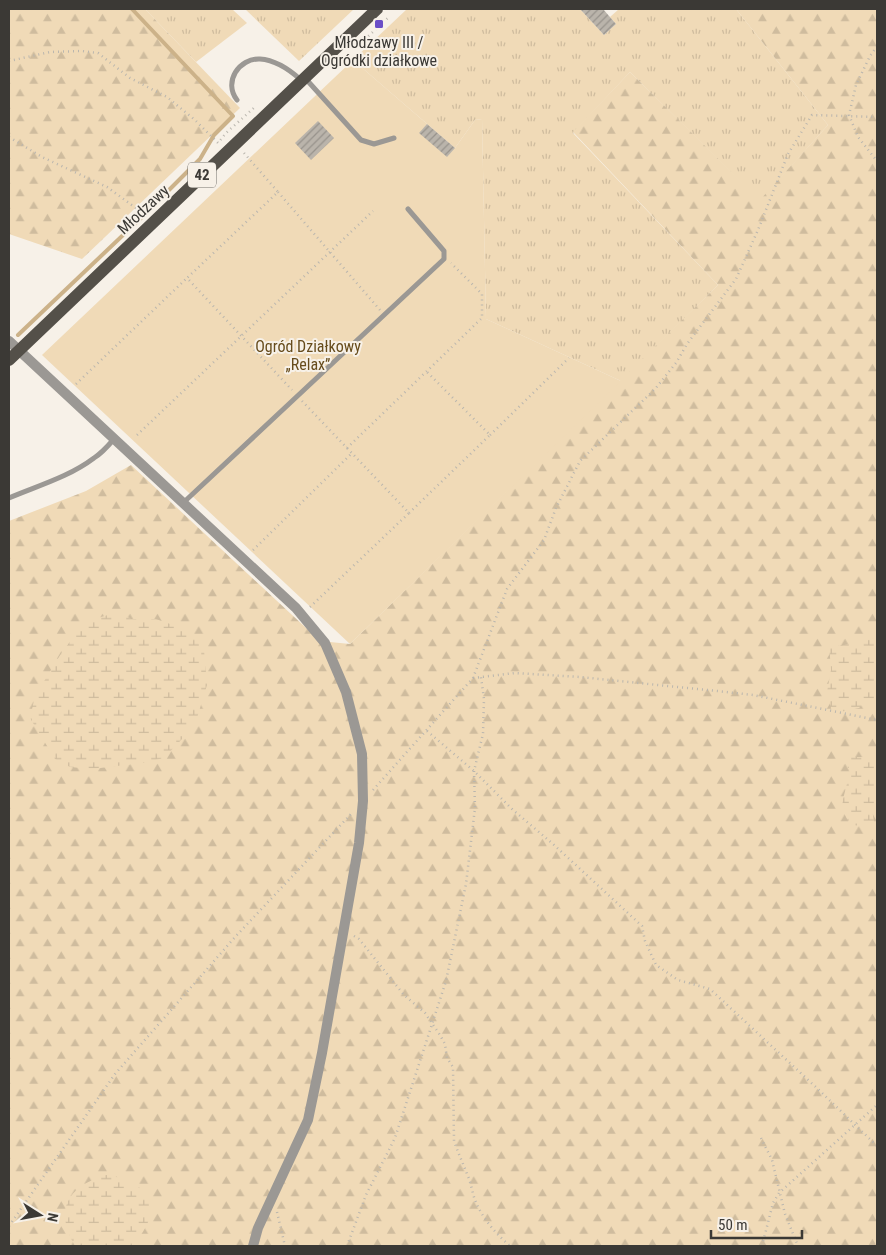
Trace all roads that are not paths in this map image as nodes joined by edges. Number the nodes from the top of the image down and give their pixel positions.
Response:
1 (377, 9) edge
2 (303, 79) junction
3 (237, 100) dead end
4 (394, 138) dead end
5 (408, 209) dead end
6 (13, 346) edge
7 (9, 360) edge
8 (115, 439) junction
9 (9, 498) edge
10 (183, 503) junction
11 (254, 1246) edge

1 - 2 main road, Młodzawy / 42
2 - 3 lane
2 - 4 lane
2 - 6 main road, Młodzawy / 42
5 - 10 lane
6 - 7 main road, 42
6 - 8 street
8 - 9 lane
8 - 10 street
10 - 11 street

